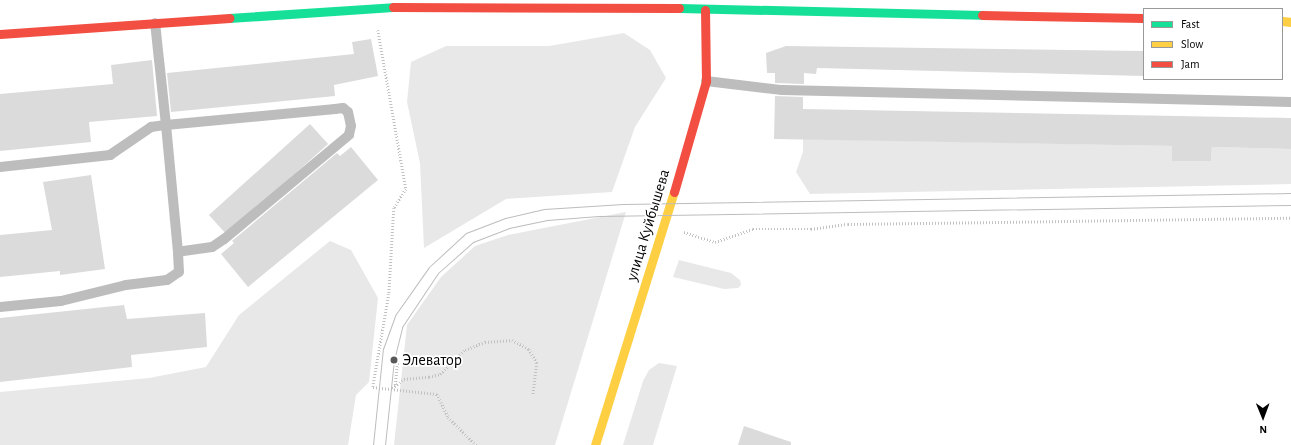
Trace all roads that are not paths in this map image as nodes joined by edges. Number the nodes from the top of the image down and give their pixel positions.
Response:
1 (705, 10) junction
2 (1143, 18) edge
3 (155, 23) junction
4 (0, 34) edge
5 (706, 81) junction
6 (1291, 102) edge
7 (166, 125) junction
8 (0, 167) edge
9 (178, 252) junction
10 (0, 307) edge
11 (595, 445) edge

1 - 2 main road
1 - 3 main road
1 - 5 main road, улица Куйбышева
3 - 4 main road
3 - 7 lane
5 - 6 lane
5 - 11 main road, улица Куйбышева
7 - 8 lane
7 - 9 lane
7 - 9 lane
9 - 10 lane

